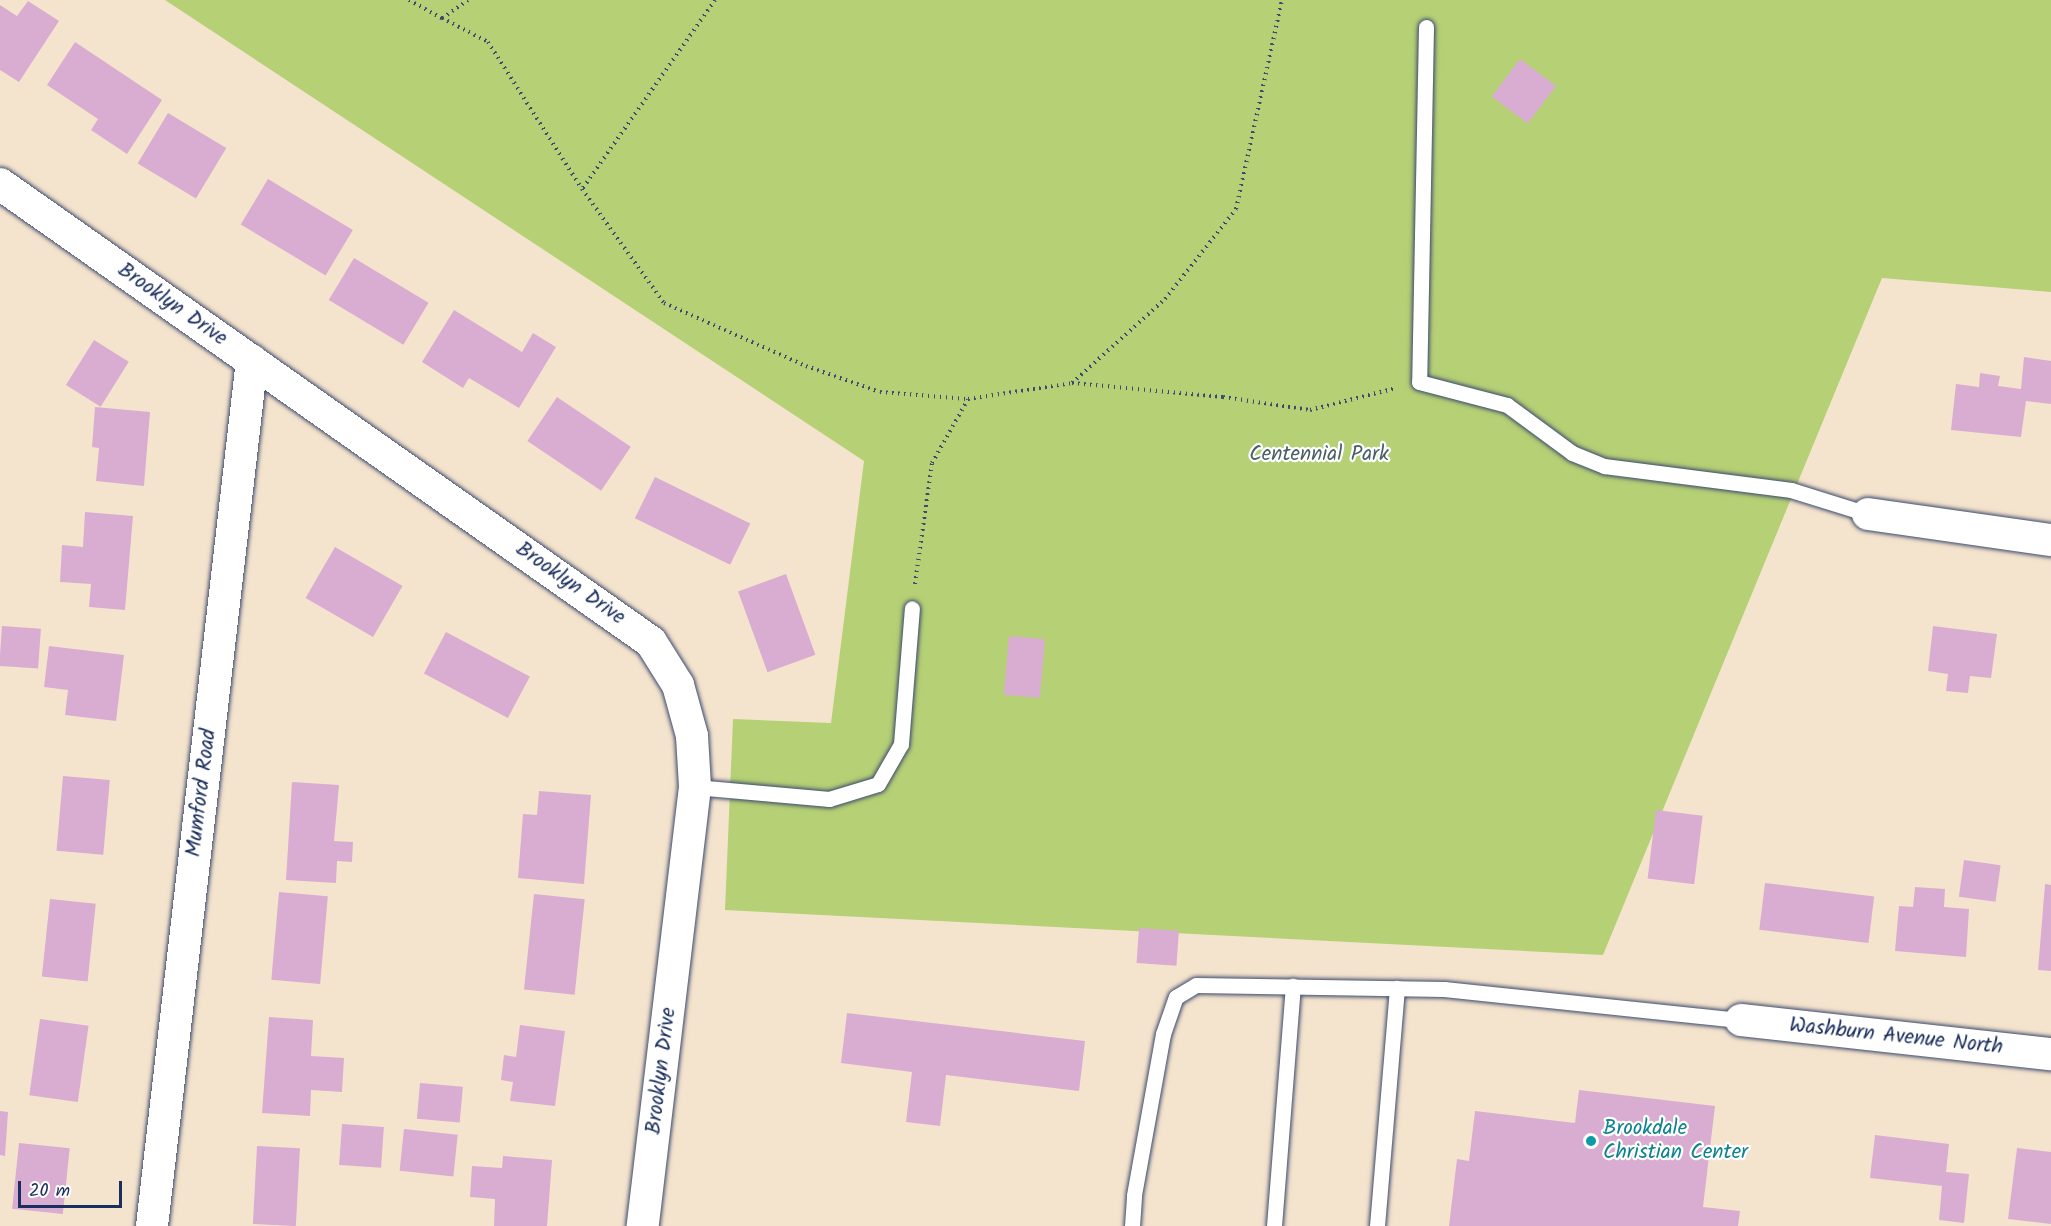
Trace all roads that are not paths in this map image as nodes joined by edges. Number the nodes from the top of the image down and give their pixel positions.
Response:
1 (1426, 27) dead end
2 (0, 184) edge
3 (252, 361) junction
4 (1868, 514) joint
5 (2051, 540) edge
6 (912, 608) road end
7 (695, 787) junction
8 (1293, 986) junction
9 (1397, 988) junction
10 (1741, 1020) joint
11 (2051, 1054) edge
12 (152, 1226) edge
13 (643, 1226) edge
14 (1132, 1226) edge
15 (1274, 1226) edge
16 (1377, 1226) edge

1 - 4 lane
2 - 3 street, Brooklyn Drive
3 - 7 street, Brooklyn Drive
3 - 12 street, Mumford Road
4 - 5 street
6 - 7 lane
7 - 13 street, Brooklyn Drive
8 - 9 lane
8 - 14 lane
8 - 15 lane
9 - 10 lane
9 - 16 lane
10 - 11 street, Washburn Avenue North

